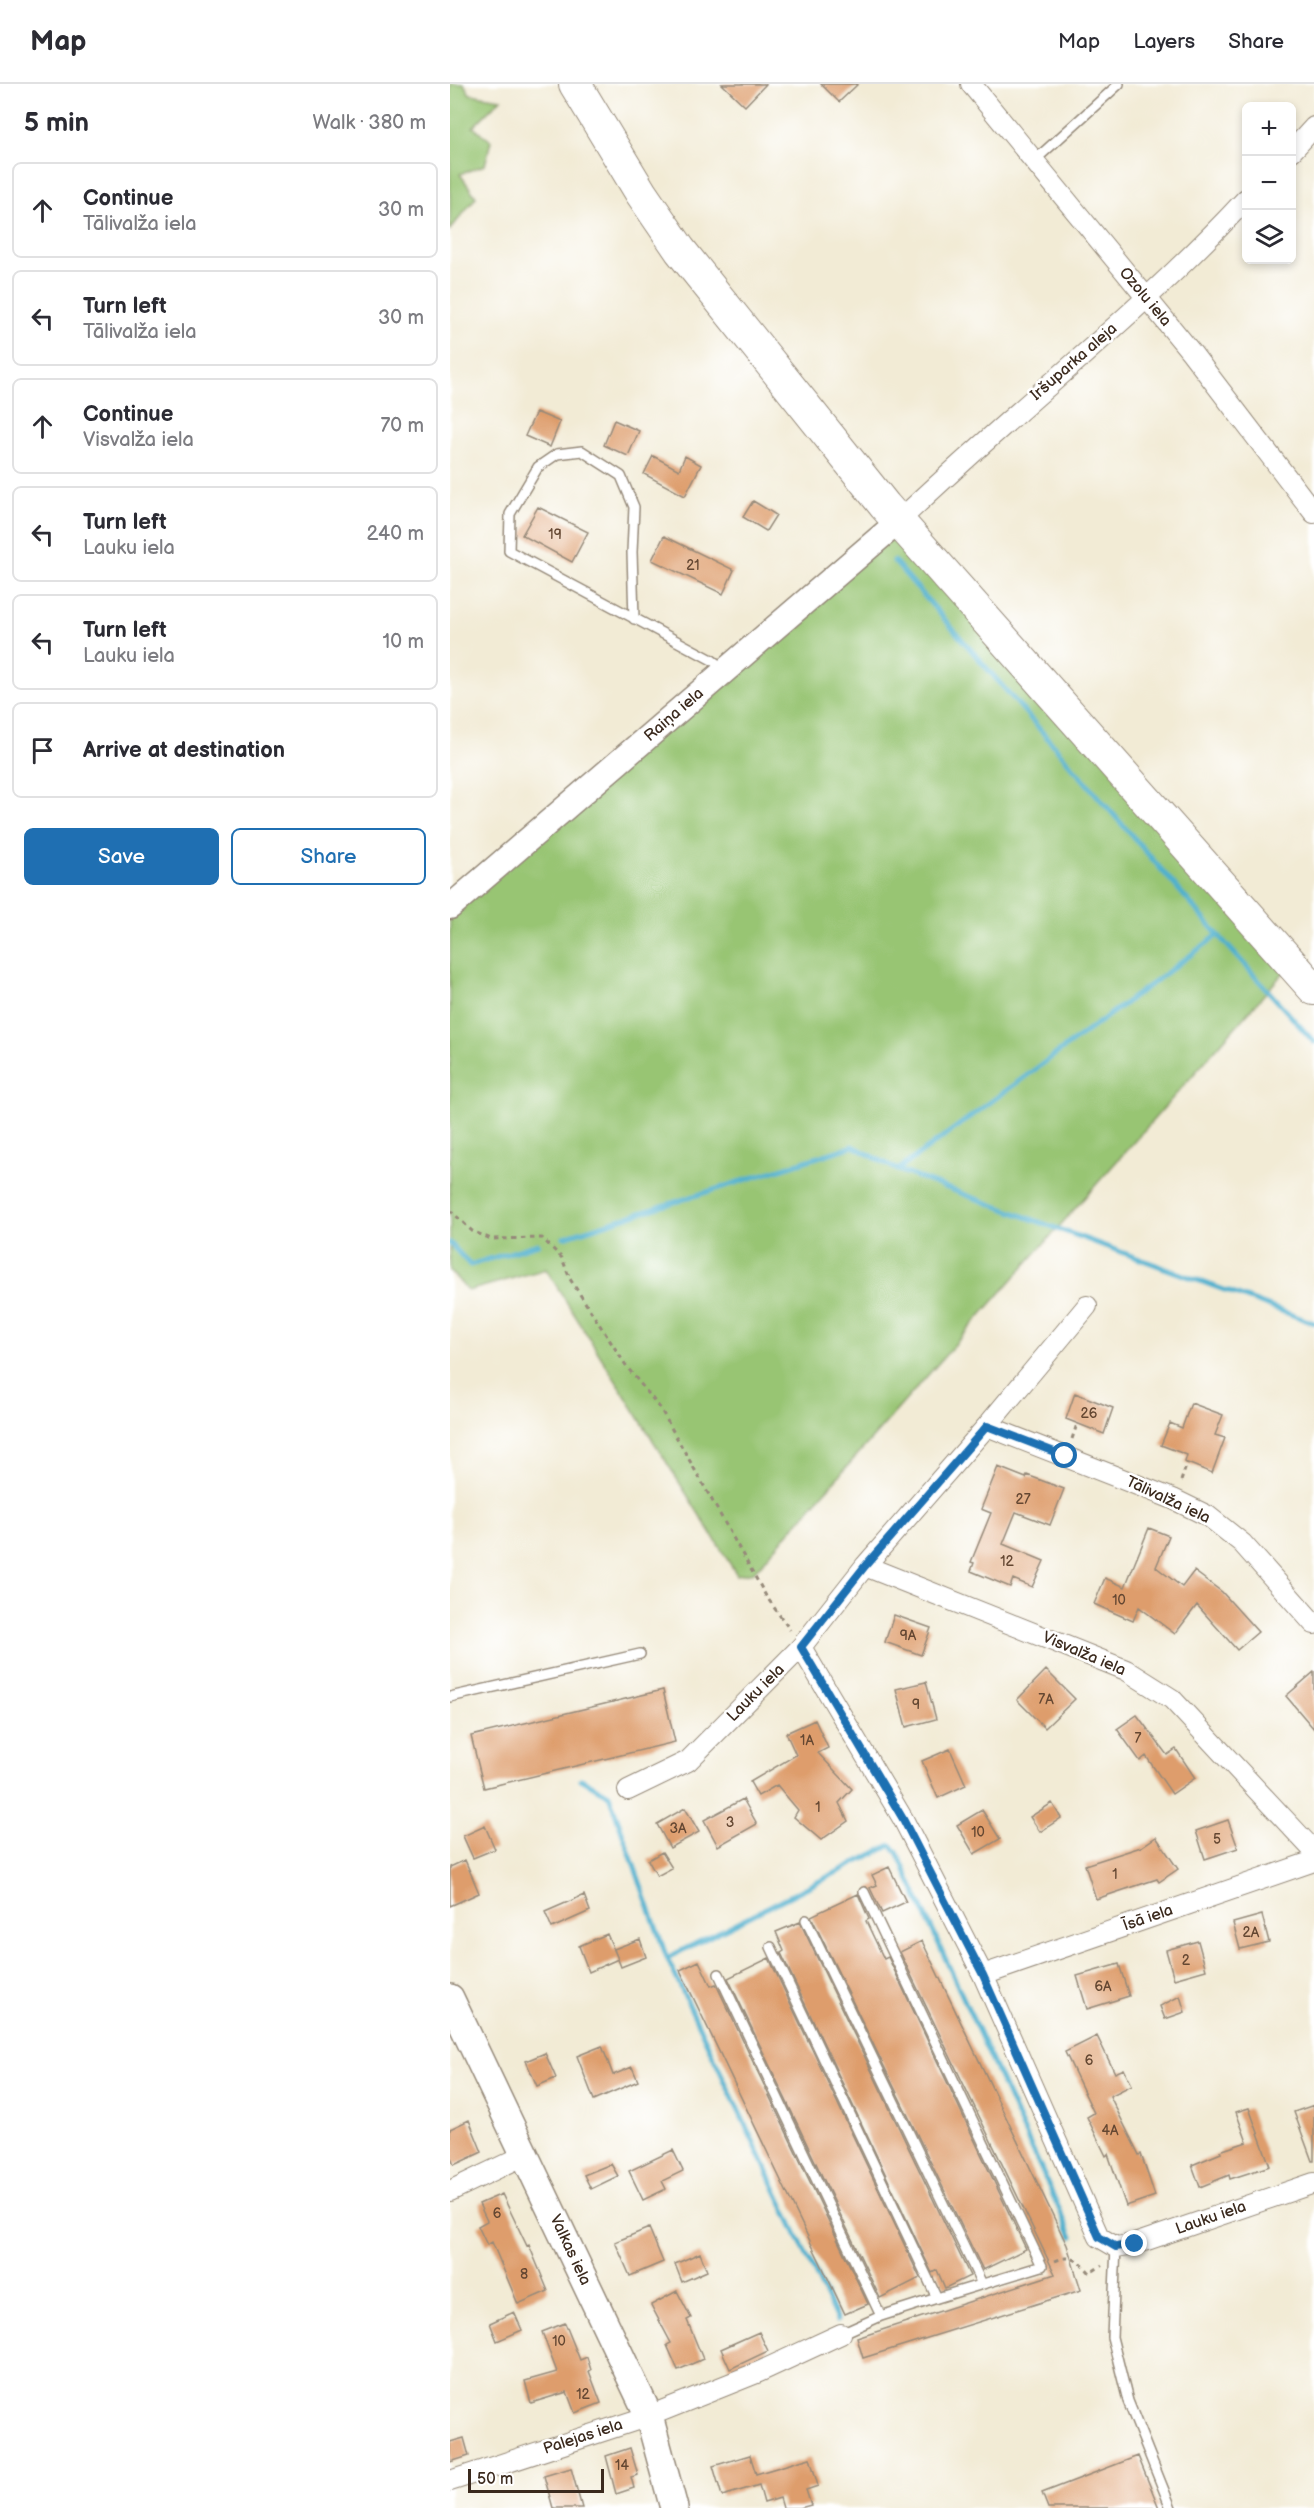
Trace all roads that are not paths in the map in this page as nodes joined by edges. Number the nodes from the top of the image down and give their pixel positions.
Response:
1 (575, 84) edge
2 (971, 84) edge
3 (1119, 84) edge
4 (1314, 127) edge
5 (1296, 147) edge
6 (1034, 161) junction
7 (1242, 203) edge
8 (1146, 299) junction
9 (1314, 513) edge
10 (898, 522) junction
11 (634, 619) junction
12 (725, 671) junction
13 (450, 907) edge
14 (1314, 989) edge
15 (1087, 1306) dead end
16 (987, 1426) junction
17 (865, 1566) junction
18 (1314, 1624) edge
19 (801, 1647) junction
20 (640, 1654) dead end
21 (450, 1697) edge
22 (628, 1790) dead end
23 (1314, 1851) edge
24 (1314, 1861) edge
25 (864, 1892) dead end
26 (806, 1920) dead end
27 (771, 1947) dead end
28 (719, 1974) dead end
29 (983, 1975) junction
30 (450, 1998) edge
31 (525, 2155) junction
32 (1314, 2182) edge
33 (450, 2191) edge
34 (1116, 2247) junction
35 (982, 2284) junction
36 (937, 2298) junction
37 (881, 2316) junction
38 (841, 2334) joint
39 (649, 2416) junction
40 (450, 2481) edge
41 (674, 2508) edge
42 (1171, 2508) edge

1 - 10 highway
2 - 6 street, Ozolu iela
3 - 6 lane
4 - 5 street
6 - 8 street, Ozolu iela
7 - 8 street, Iršuparka aleja
8 - 9 street, Ozolu iela
8 - 10 street, Iršuparka aleja
10 - 12 street, Raiņa iela
10 - 14 highway
11 - 11 lane
11 - 12 lane
12 - 13 street, Raiņa iela
15 - 16 street
16 - 17 street
16 - 18 street, Tālivalža iela
17 - 19 street
17 - 23 street, Visvalža iela
19 - 22 street, Lauku iela
19 - 29 street, Lauku iela
20 - 21 lane
24 - 29 street, Īsā iela
25 - 35 lane
26 - 35 lane
27 - 36 lane
28 - 37 lane
29 - 34 street, Lauku iela
30 - 31 main road, Valkas iela
31 - 33 street
31 - 39 main road, Valkas iela
32 - 34 street, Lauku iela
34 - 42 lane
35 - 36 lane
36 - 37 lane
37 - 38 lane
38 - 39 street, Palejas iela
39 - 40 street, Palejas iela
39 - 41 main road, Valkas iela

